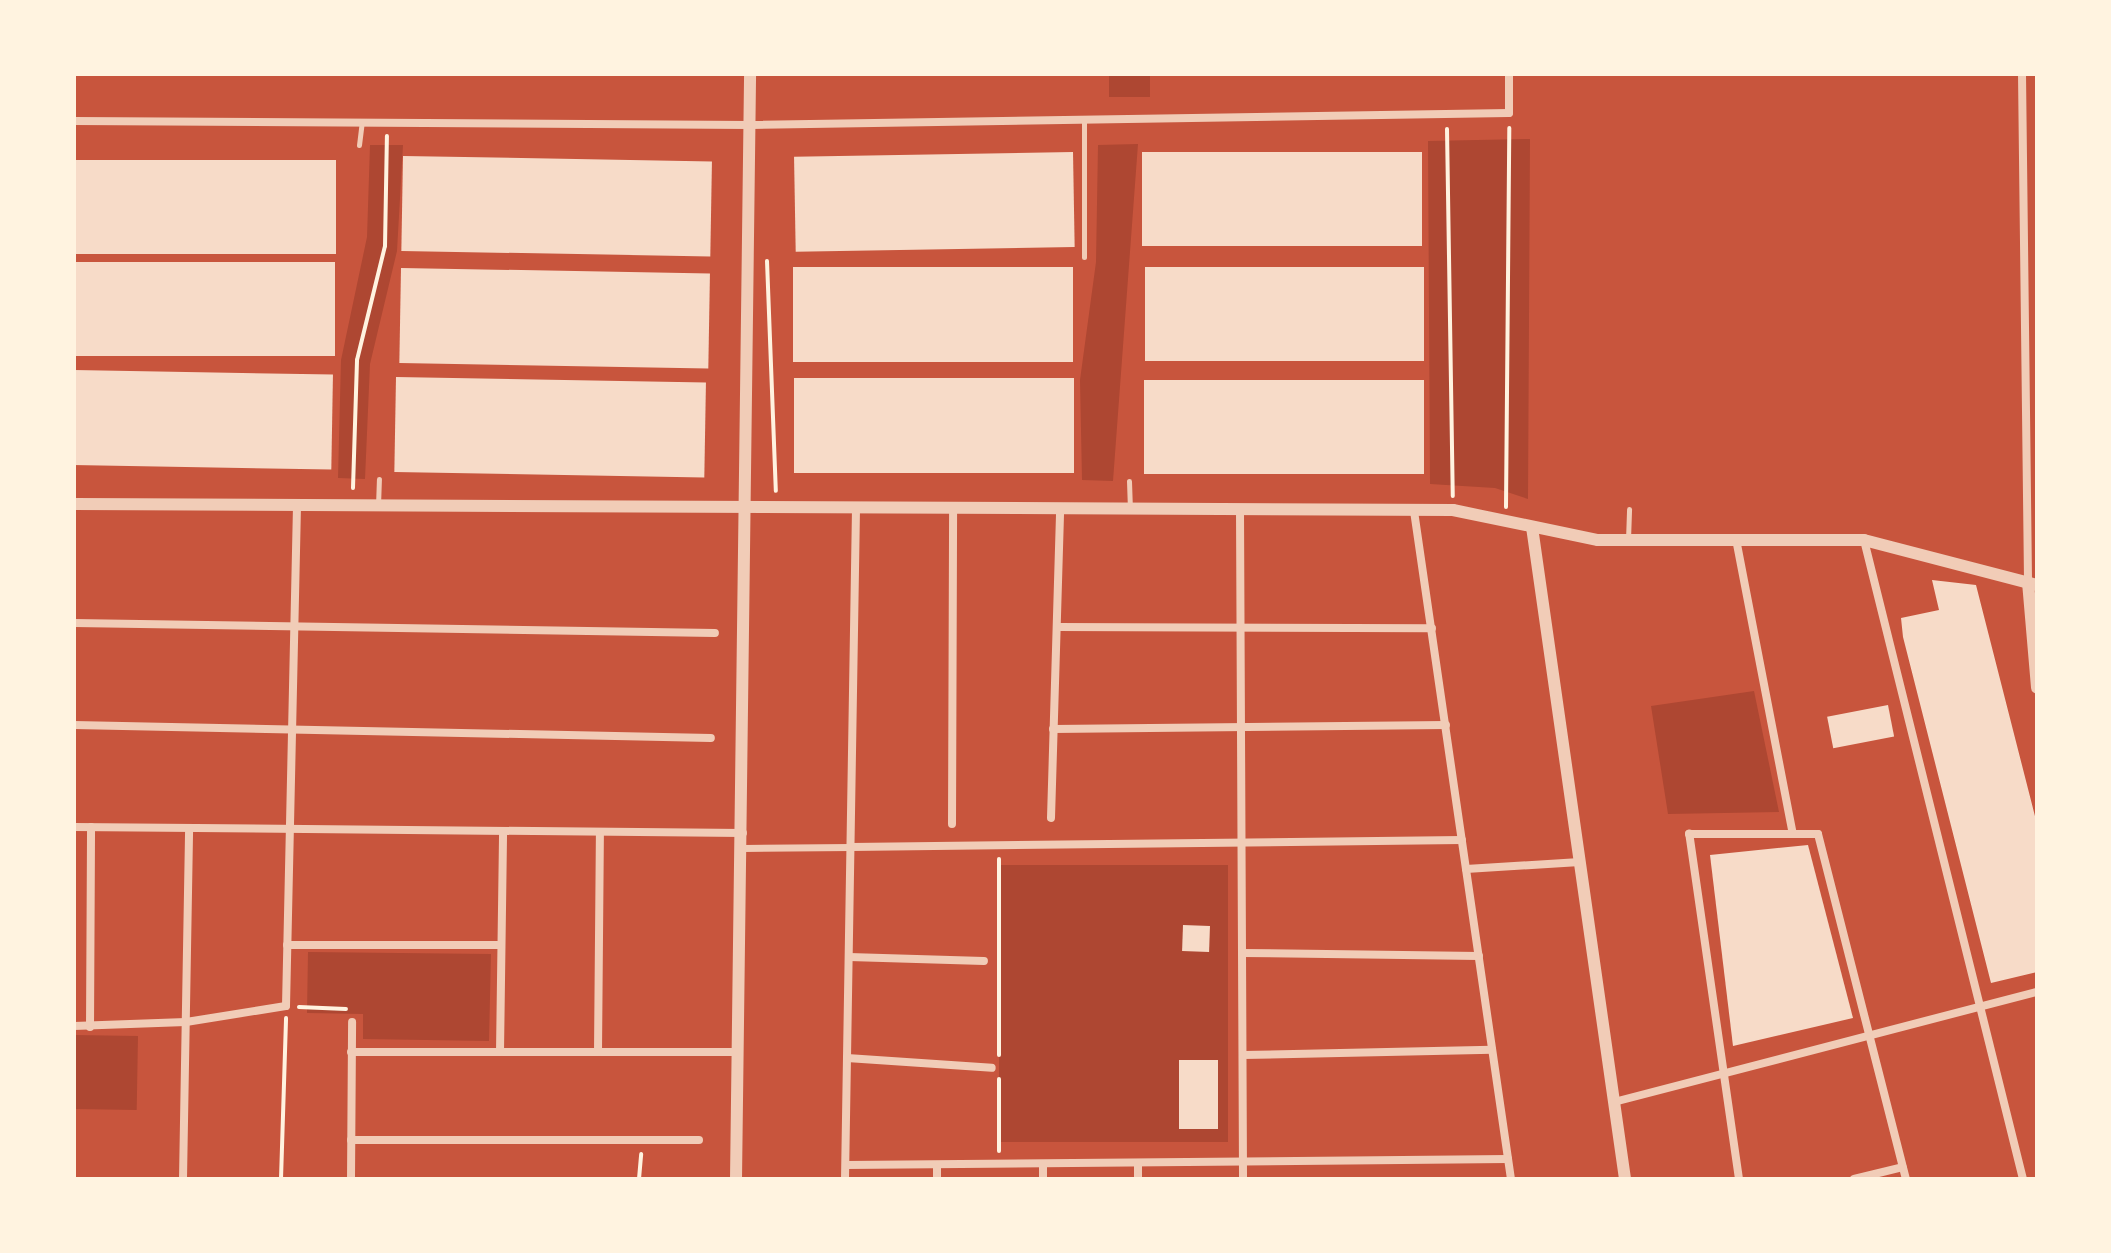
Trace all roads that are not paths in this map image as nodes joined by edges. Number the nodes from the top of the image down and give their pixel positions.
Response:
1 (750, 74) edge
2 (1509, 74) edge
3 (2022, 74) edge
4 (1084, 120) junction
5 (74, 121) edge
6 (362, 122) junction
7 (751, 125) junction
8 (359, 145) dead end
9 (1084, 257) dead end
10 (379, 479) dead end
11 (1129, 481) dead end
12 (74, 504) edge
13 (297, 506) junction
14 (378, 507) junction
15 (1629, 509) dead end
16 (749, 510) junction
17 (856, 510) junction
18 (953, 510) junction
19 (1060, 510) junction
20 (1131, 511) junction
21 (1240, 511) junction
22 (1414, 511) junction
23 (1532, 527) junction
24 (1736, 538) junction
25 (1864, 540) junction
26 (1628, 541) junction
27 (2032, 584) edge
28 (74, 623) edge
29 (294, 626) junction
30 (1057, 627) junction
31 (1240, 627) junction
32 (1432, 628) junction
33 (715, 633) dead end
34 (2037, 688) edge
35 (74, 725) edge
36 (1446, 725) junction
37 (1241, 727) junction
38 (292, 728) junction
39 (1053, 729) junction
40 (711, 738) dead end
41 (1051, 818) dead end
42 (952, 824) dead end
43 (74, 827) edge
44 (91, 827) junction
45 (189, 828) junction
46 (290, 830) junction
47 (503, 831) junction
48 (600, 832) junction
49 (743, 833) junction
50 (1793, 834) junction
51 (1462, 840) junction
52 (1242, 843) junction
53 (851, 847) junction
54 (743, 848) junction
55 (1580, 862) junction
56 (1466, 869) junction
57 (287, 945) junction
58 (501, 945) junction
59 (1242, 953) junction
60 (1479, 956) junction
61 (849, 957) junction
62 (984, 961) dead end
63 (2037, 992) edge
64 (1980, 1007) junction
65 (186, 1022) junction
66 (352, 1022) road end
67 (74, 1026) edge
68 (90, 1027) junction
69 (1870, 1036) junction
70 (1492, 1050) junction
71 (351, 1052) junction
72 (500, 1052) junction
73 (598, 1052) junction
74 (739, 1052) junction
75 (1243, 1055) junction
76 (847, 1058) junction
77 (992, 1068) dead end
78 (1726, 1073) junction
79 (1614, 1102) junction
80 (351, 1140) junction
81 (699, 1140) dead end
82 (1508, 1159) junction
83 (1243, 1162) junction
84 (1138, 1163) junction
85 (1043, 1164) junction
86 (846, 1165) junction
87 (937, 1165) junction
88 (1903, 1167) junction
89 (183, 1179) edge
90 (351, 1179) edge
91 (736, 1179) edge
92 (845, 1179) edge
93 (937, 1179) edge
94 (1043, 1179) edge
95 (1138, 1179) edge
96 (1243, 1179) edge
97 (1511, 1179) edge
98 (1625, 1179) edge
99 (1739, 1179) edge
100 (1854, 1179) edge
101 (1906, 1179) edge
102 (2023, 1179) edge

1 - 7 street
2 - 4 street
3 - 27 street
4 - 7 street
4 - 9 lane
5 - 6 street
6 - 7 street
6 - 8 lane
7 - 16 street
10 - 14 lane
11 - 20 lane
12 - 13 street
13 - 14 street
13 - 29 street
14 - 16 street
15 - 26 lane
16 - 17 street
16 - 49 street
17 - 18 street
17 - 53 street
18 - 19 street
18 - 42 street
19 - 20 street
19 - 30 street
20 - 21 street
21 - 22 street
21 - 31 street
22 - 23 street
22 - 32 street
23 - 26 street
23 - 55 street
24 - 25 street
24 - 26 street
24 - 50 street
25 - 27 street
25 - 64 street
27 - 34 street
28 - 29 street
29 - 33 street
29 - 38 street
30 - 31 street
30 - 39 street
31 - 32 street
31 - 37 street
32 - 36 street
35 - 38 street
36 - 37 street
36 - 51 street
37 - 39 street
37 - 52 street
38 - 40 street
38 - 46 street
39 - 41 street
43 - 44 street
44 - 45 street
44 - 68 street
45 - 46 street
45 - 65 street
46 - 47 street
46 - 57 street
47 - 48 street
47 - 58 street
48 - 49 street
48 - 73 street
49 - 54 street
50 - 69 street
50 - 78 street
51 - 52 street
51 - 56 street
52 - 53 street
52 - 59 street
53 - 54 street
53 - 61 street
54 - 74 street
55 - 56 street
55 - 79 street
56 - 60 street
57 - 58 street
57 - 65 street
58 - 72 street
59 - 60 street
59 - 75 street
60 - 70 street
61 - 62 street
61 - 76 street
63 - 64 street
64 - 69 street
64 - 102 street
65 - 68 street
65 - 89 street
66 - 71 street
67 - 68 street
69 - 78 street
69 - 88 street
70 - 75 street
70 - 82 street
71 - 72 street
71 - 80 street
72 - 73 street
73 - 74 street
74 - 91 street
75 - 83 street
76 - 77 street
76 - 86 street
78 - 79 street
78 - 99 street
79 - 98 street
80 - 81 street
80 - 90 street
82 - 83 street
82 - 97 street
83 - 84 street
83 - 96 street
84 - 85 street
84 - 95 street
85 - 87 street
85 - 94 street
86 - 87 street
86 - 92 street
87 - 93 street
88 - 100 street
88 - 101 street

